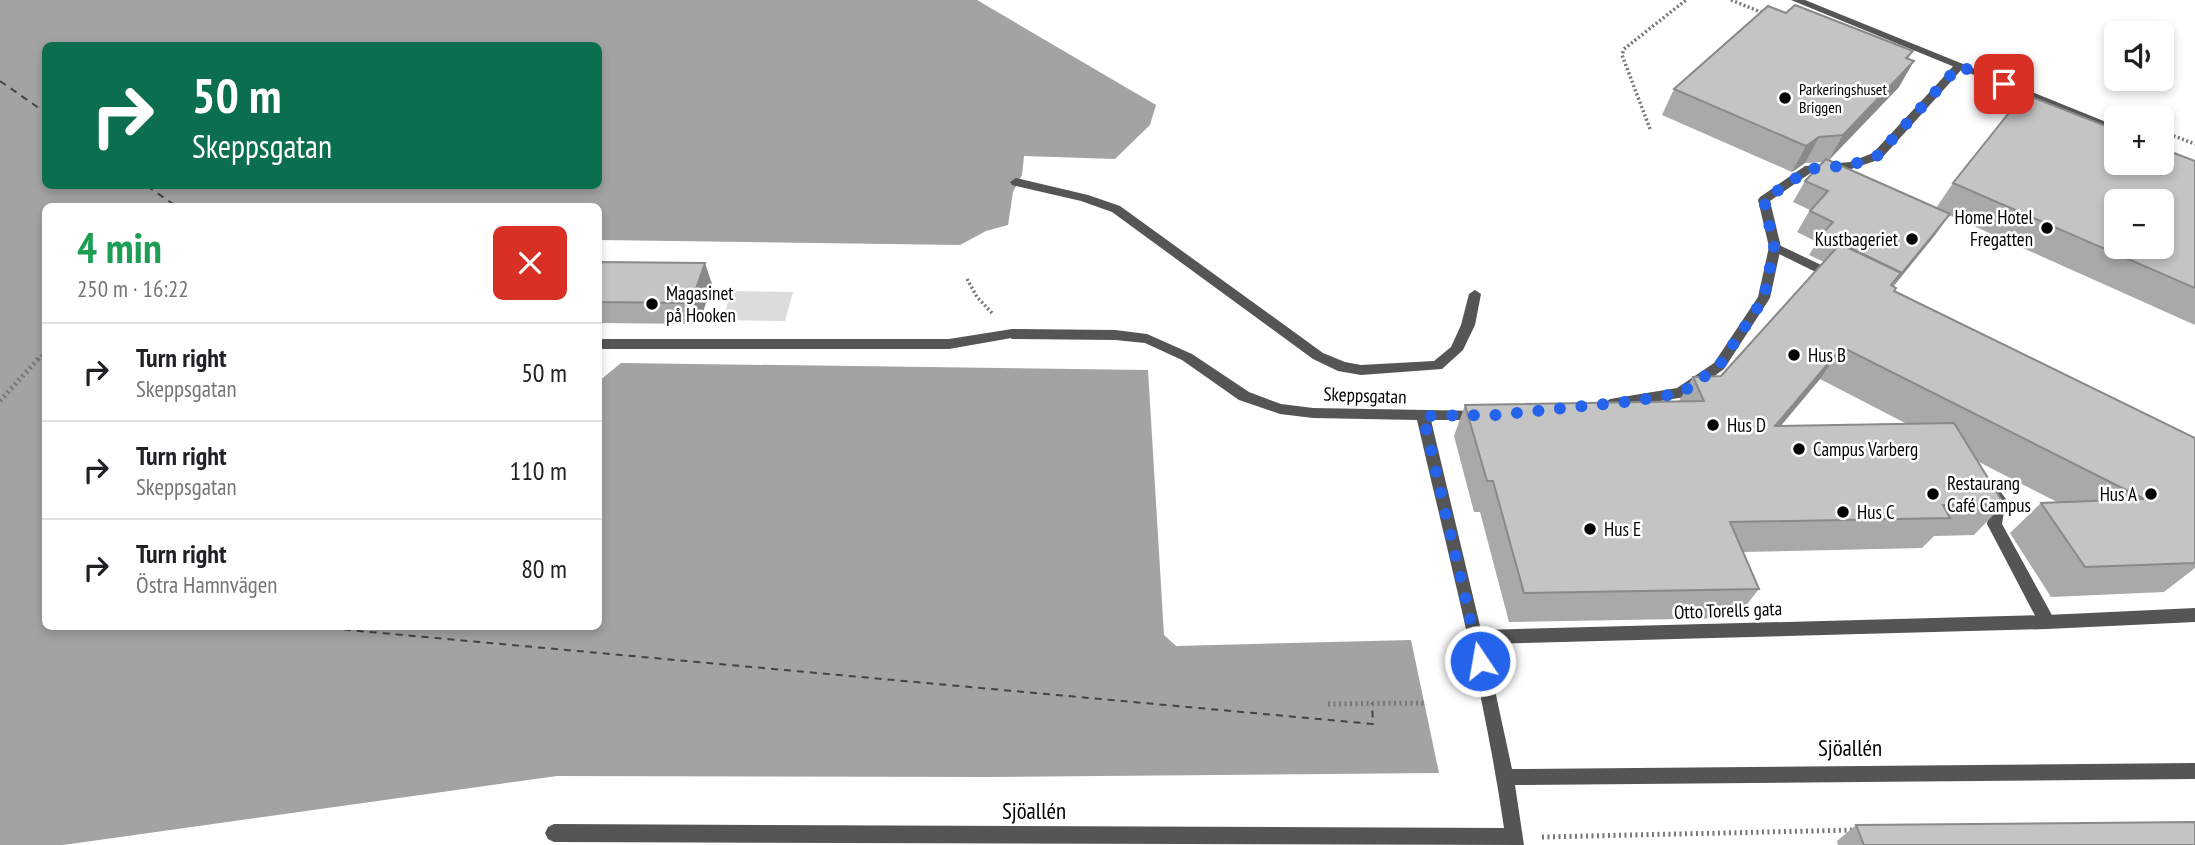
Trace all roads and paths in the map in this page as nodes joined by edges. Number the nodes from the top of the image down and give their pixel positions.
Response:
1 (1686, 0) edge
2 (1731, 0) edge
3 (1796, 0) edge
4 (1767, 14) edge
5 (1959, 66) junction
6 (2104, 125) edge
7 (1650, 129) dead end
8 (2174, 136) edge
9 (2195, 144) edge
10 (1016, 182) dead end
11 (1774, 247) junction
12 (967, 279) dead end
13 (1846, 282) edge
14 (1475, 294) dead end
15 (1012, 334) junction
16 (602, 344) edge
17 (42, 356) edge
18 (0, 401) edge
19 (1593, 405) edge
20 (1496, 415) edge
21 (1423, 416) junction
22 (1983, 483) edge
23 (2195, 615) edge
24 (2047, 622) junction
25 (1475, 637) junction
26 (1424, 703) dead end
27 (1328, 704) dead end
28 (2195, 771) edge
29 (1505, 777) junction
30 (1861, 830) edge
31 (554, 833) dead end
32 (1515, 841) edge

1 - 7 path
2 - 4 path
3 - 5 street
5 - 6 street
5 - 11 street
8 - 9 path
10 - 14 street
11 - 13 street
11 - 19 street
12 - 15 path
15 - 16 street, Skeppsgatan
15 - 21 street, Skeppsgatan
17 - 18 path
20 - 21 street, Skeppsgatan
21 - 25 street
22 - 24 street
23 - 24 street, Otto Torells gata
24 - 25 street, Otto Torells gata
25 - 29 street
26 - 27 path
28 - 29 street, Sjöallén
29 - 32 street
30 - 32 path
31 - 32 street, Sjöallén

